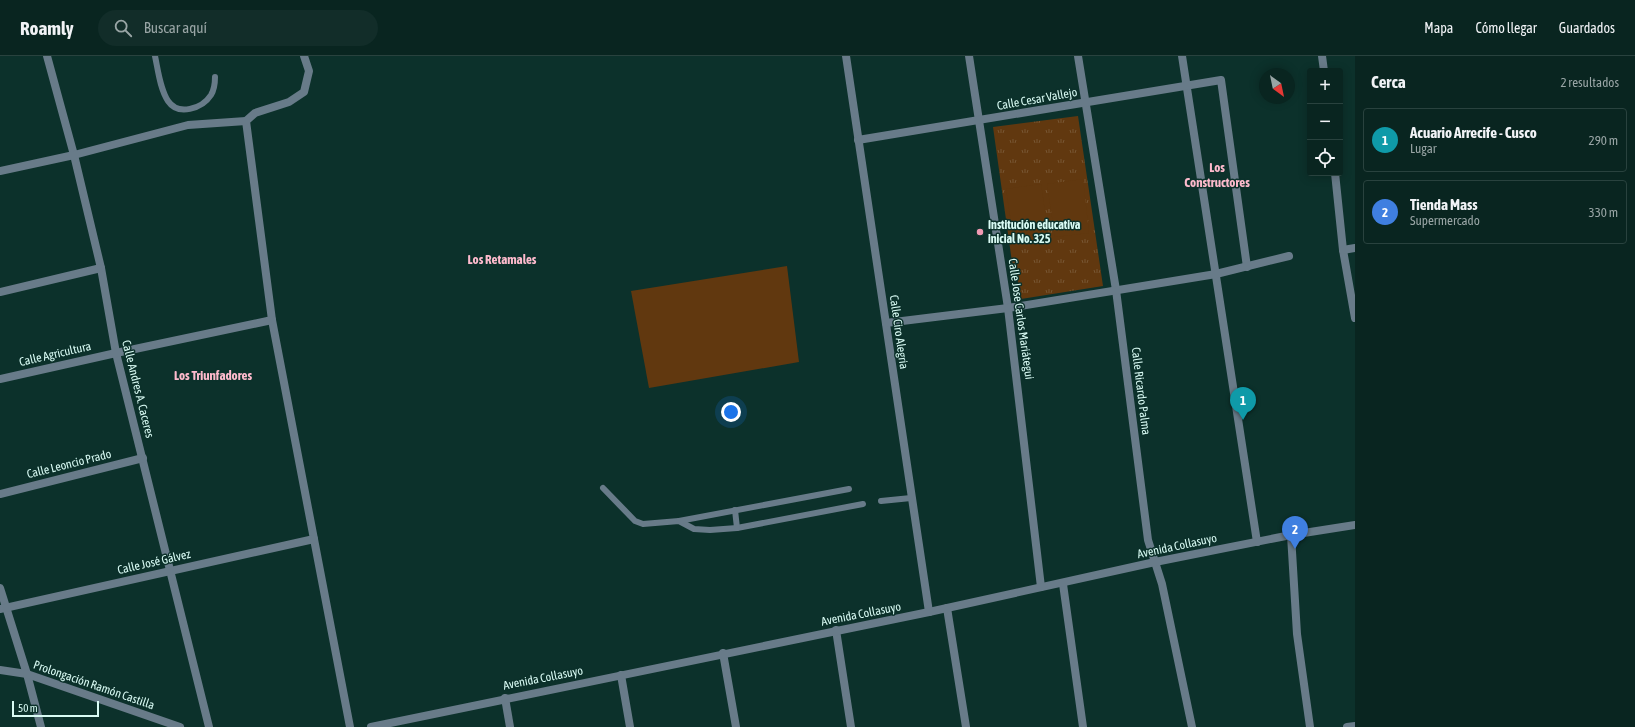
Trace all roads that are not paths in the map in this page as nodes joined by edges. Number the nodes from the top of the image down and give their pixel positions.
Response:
1 (47, 56) edge
2 (155, 56) edge
3 (304, 56) edge
4 (846, 56) edge
5 (969, 56) edge
6 (1078, 56) edge
7 (1182, 56) edge
8 (1322, 56) edge
9 (1324, 68) edge
10 (215, 77) dead end
11 (1187, 87) junction
12 (1085, 102) junction
13 (246, 121) junction
14 (979, 121) junction
15 (858, 140) junction
16 (74, 155) junction
17 (0, 171) edge
18 (1335, 176) edge
19 (1355, 248) edge
20 (1343, 250) junction
21 (1289, 256) dead end
22 (1247, 267) junction
23 (101, 268) junction
24 (1216, 274) junction
25 (1116, 290) junction
26 (0, 292) edge
27 (1008, 308) junction
28 (1355, 318) edge
29 (272, 320) junction
30 (886, 323) junction
31 (116, 353) junction
32 (0, 379) edge
33 (143, 458) junction
34 (603, 488) dead end
35 (850, 489) dead end
36 (0, 494) edge
37 (911, 498) junction
38 (881, 502) dead end
39 (863, 504) dead end
40 (735, 510) junction
41 (680, 521) junction
42 (1355, 525) edge
43 (737, 528) junction
44 (1291, 535) junction
45 (314, 539) junction
46 (1257, 542) junction
47 (1155, 562) junction
48 (170, 571) junction
49 (1063, 584) junction
50 (1041, 587) junction
51 (0, 588) edge
52 (3, 608) edge
53 (947, 608) junction
54 (929, 612) junction
55 (836, 630) junction
56 (723, 653) junction
57 (0, 670) edge
58 (27, 674) junction
59 (621, 675) junction
60 (505, 698) junction
61 (376, 726) edge
62 (1355, 726) edge
63 (41, 727) edge
64 (180, 727) edge
65 (209, 727) edge
66 (350, 727) edge
67 (510, 727) edge
68 (630, 727) edge
69 (736, 727) edge
70 (851, 727) edge
71 (966, 727) edge
72 (1083, 727) edge
73 (1192, 727) edge
74 (1310, 727) edge
75 (1346, 727) edge

1 - 16 street, Calle Andres A. Caceres
2 - 10 lane
3 - 13 street
4 - 15 street, Calle Ciro Alegria
5 - 14 street, Calle Jose Carlos Mariátegui
6 - 12 street, Calle Ricardo Palma
7 - 11 street
8 - 9 street
11 - 12 street, Calle Cesar Vallejo
11 - 22 street, Calle Cesar Vallejo
11 - 24 street
12 - 14 street, Calle Cesar Vallejo
12 - 25 street, Calle Ricardo Palma
13 - 16 street
13 - 29 street
14 - 15 street, Calle Cesar Vallejo
14 - 27 street, Calle Jose Carlos Mariátegui
15 - 30 street, Calle Ciro Alegria
16 - 17 street
16 - 23 street, Calle Andres A. Caceres
18 - 20 street
19 - 20 street
20 - 28 street
21 - 22 street
22 - 24 street
23 - 26 street
23 - 31 street, Calle Andres A. Caceres
24 - 25 street
24 - 46 street
25 - 27 street
25 - 47 street, Calle Ricardo Palma
27 - 30 street
27 - 50 street, Calle Jose Carlos Mariátegui
29 - 31 street, Calle Agricultura
29 - 45 street
30 - 37 street, Calle Ciro Alegria
31 - 32 street, Calle Agricultura
31 - 33 street, Calle Andres A. Caceres
33 - 36 street, Calle Leoncio Prado
33 - 48 street, Calle Andres A. Caceres
34 - 41 lane
35 - 40 lane
37 - 38 lane
37 - 54 street, Calle Ciro Alegria
39 - 43 lane
40 - 41 lane
40 - 43 lane
41 - 43 lane
42 - 44 street, Avenida Collasuyo
44 - 46 street, Avenida Collasuyo
44 - 74 street
45 - 48 street, Calle José Gálvez
45 - 66 street
46 - 47 street, Avenida Collasuyo
47 - 49 street, Avenida Collasuyo
47 - 73 street, Calle Ricardo Palma
48 - 52 street, Calle José Gálvez
48 - 65 street, Calle Andres A. Caceres
49 - 50 street, Avenida Collasuyo
49 - 72 street
50 - 53 street, Avenida Collasuyo
51 - 52 street
52 - 58 street
53 - 54 street, Avenida Collasuyo
53 - 71 street
54 - 55 street, Avenida Collasuyo
55 - 56 street, Avenida Collasuyo
55 - 70 street
56 - 59 street, Avenida Collasuyo
56 - 69 street
57 - 58 street, Prolongación Ramón Castilla
58 - 63 street
58 - 64 street, Prolongación Ramón Castilla
59 - 60 street, Avenida Collasuyo
59 - 68 street
60 - 61 street, Avenida Collasuyo
60 - 67 street
62 - 75 street

